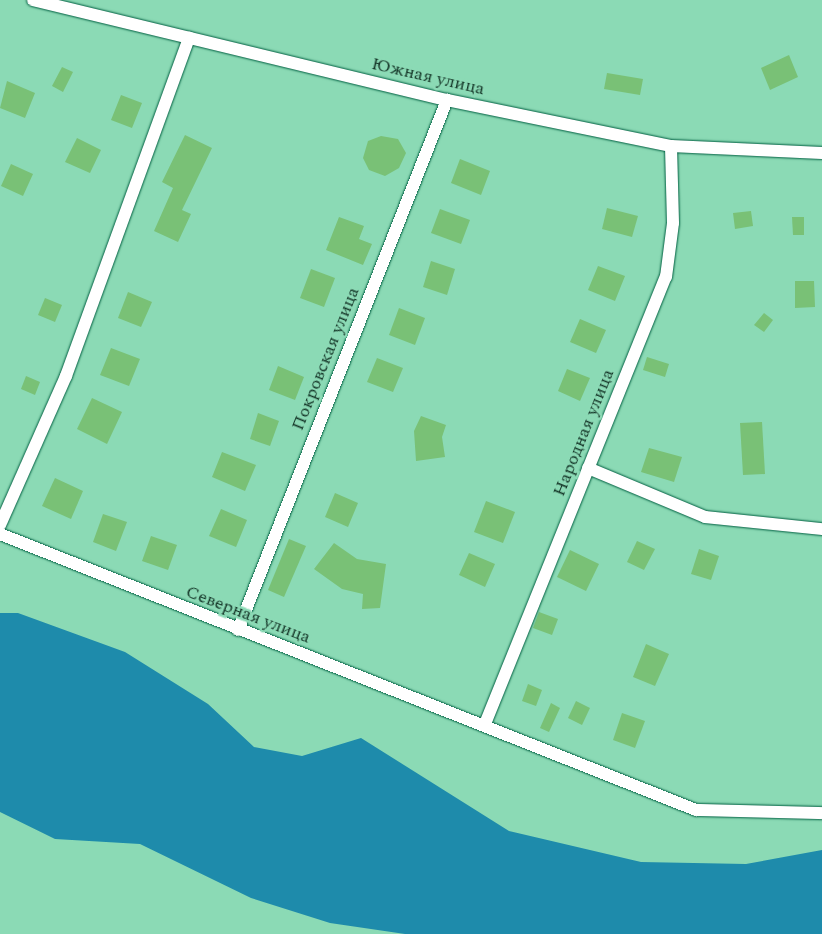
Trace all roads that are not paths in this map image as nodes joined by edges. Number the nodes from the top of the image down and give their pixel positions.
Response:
1 (32, 0) edge
2 (189, 38) junction
3 (447, 100) junction
4 (671, 146) junction
5 (822, 153) edge
6 (588, 468) junction
7 (0, 525) edge
8 (822, 529) edge
9 (0, 534) edge
10 (238, 630) junction
11 (486, 724) junction
12 (822, 813) edge

1 - 2 street, Южная улица
2 - 3 street, Южная улица
2 - 7 street
3 - 4 street, Южная улица
3 - 10 street, Покровская улица
4 - 5 street, Южная улица
4 - 6 street, Народная улица
6 - 8 street
6 - 11 street, Народная улица
9 - 10 street, Северная улица
10 - 11 street, Северная улица
11 - 12 street, Северная улица

